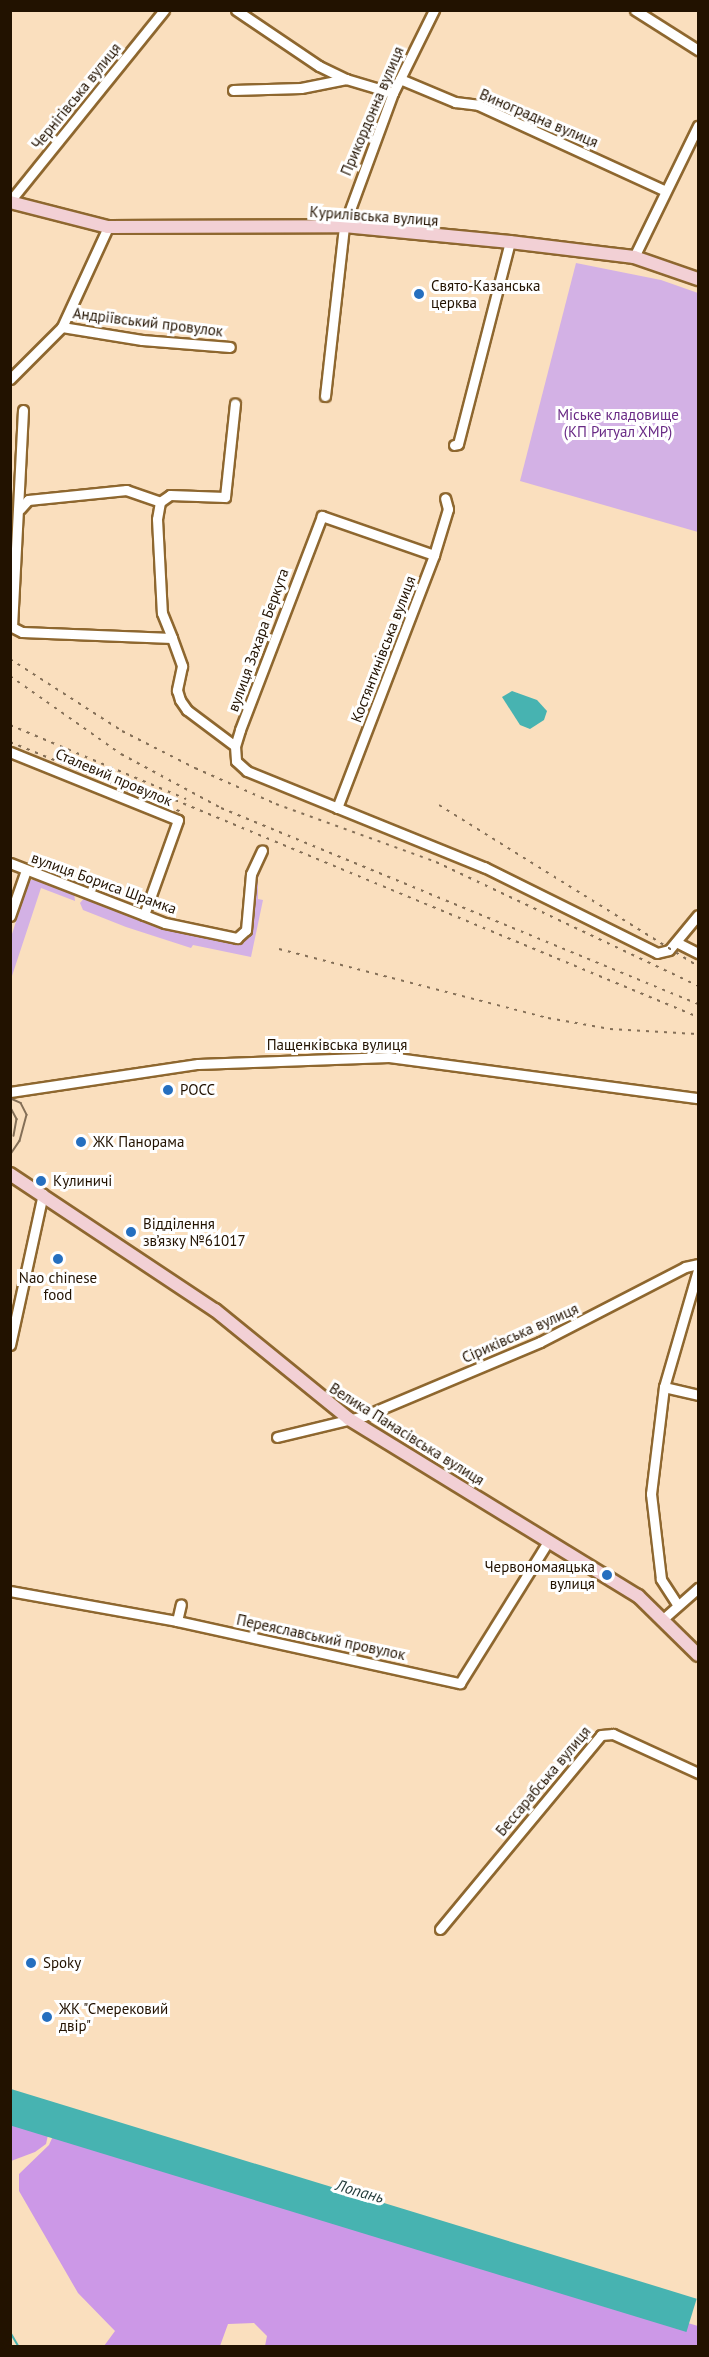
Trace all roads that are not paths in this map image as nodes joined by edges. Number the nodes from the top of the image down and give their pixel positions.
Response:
1 (164, 10) edge
2 (236, 10) edge
3 (434, 10) edge
4 (635, 10) edge
5 (699, 50) edge
6 (345, 79) junction
7 (400, 79) junction
8 (233, 90) dead end
9 (393, 93) junction
10 (699, 126) edge
11 (664, 190) junction
12 (10, 202) edge
13 (344, 226) junction
14 (108, 227) junction
15 (510, 242) junction
16 (634, 257) junction
17 (699, 279) edge
18 (62, 327) junction
19 (230, 347) dead end
20 (10, 378) edge
21 (325, 396) dead end
22 (235, 404) dead end
23 (23, 410) dead end
24 (454, 445) dead end
25 (445, 498) dead end
26 (160, 502) junction
27 (20, 508) junction
28 (14, 538) edge
29 (434, 555) junction
30 (12, 627) edge
31 (172, 638) junction
32 (235, 746) junction
33 (10, 752) edge
34 (337, 808) junction
35 (262, 849) dead end
36 (10, 863) edge
37 (26, 870) junction
38 (10, 915) edge
39 (144, 915) junction
40 (699, 915) edge
41 (676, 942) junction
42 (699, 953) edge
43 (10, 1092) edge
44 (699, 1098) edge
45 (10, 1174) edge
46 (43, 1194) junction
47 (699, 1264) edge
48 (699, 1270) edge
49 (10, 1345) edge
50 (664, 1387) junction
51 (699, 1395) edge
52 (349, 1419) junction
53 (277, 1437) dead end
54 (549, 1540) junction
55 (699, 1588) edge
56 (10, 1591) edge
57 (181, 1604) dead end
58 (677, 1604) junction
59 (663, 1618) junction
60 (177, 1621) junction
61 (699, 1655) edge
62 (699, 1773) edge
63 (440, 1929) dead end

1 - 12 street, Чернігівська вулиця
2 - 6 street
3 - 7 street, Прикордонна вулиця
4 - 5 street
6 - 8 street
6 - 9 street
7 - 9 street, Прикордонна вулиця
7 - 11 street, Виноградна вулиця
9 - 13 street, Прикордонна вулиця
10 - 11 street
11 - 16 street
12 - 14 street, Курилівська вулиця
13 - 14 street, Курилівська вулиця
13 - 15 street, Курилівська вулиця
13 - 21 street
14 - 18 street
15 - 16 street, Курилівська вулиця
15 - 24 street
16 - 17 street, Курилівська вулиця
18 - 19 street, Андріївський провулок
18 - 20 street
22 - 26 street
23 - 27 street
25 - 29 street, Костянтинівська вулиця
26 - 27 street
26 - 31 street
27 - 28 street
28 - 30 street
29 - 32 street, вулиця Захара Беркута
29 - 34 street, Костянтинівська вулиця
30 - 31 street
31 - 32 street
32 - 34 street
33 - 39 street, Сталевий провулок
34 - 41 street
35 - 39 street, вулиця Бориса Шрамка
36 - 37 street, вулиця Бориса Шрамка
37 - 38 street
37 - 39 street, вулиця Бориса Шрамка
40 - 41 street
41 - 42 street
43 - 44 street, Пащенківська вулиця
45 - 46 street, Велика Панасівська вулиця
46 - 49 street
46 - 52 street, Велика Панасівська вулиця
47 - 52 street, Сіриківська вулиця
48 - 50 street
50 - 51 street
50 - 58 street
52 - 53 street, Сіриківська вулиця
52 - 54 street, Велика Панасівська вулиця
54 - 59 street, Велика Панасівська вулиця
54 - 60 street, Переяславський провулок
55 - 58 street
56 - 60 street, Переяславський провулок
57 - 60 street
58 - 59 street
59 - 61 street, Велика Панасівська вулиця
62 - 63 street, Бессарабська вулиця

